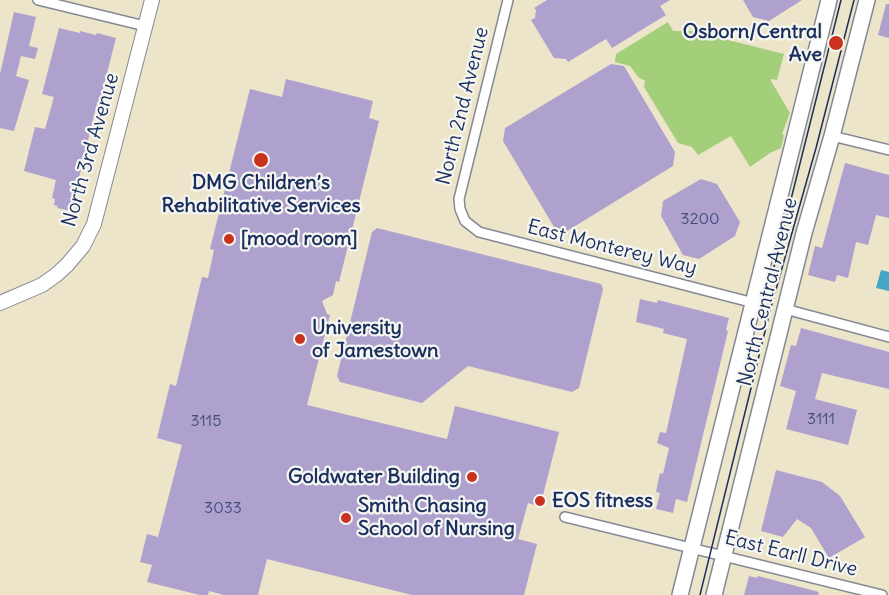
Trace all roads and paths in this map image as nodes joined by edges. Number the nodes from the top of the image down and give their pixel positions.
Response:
1 (38, 0) edge
2 (152, 0) edge
3 (508, 0) edge
4 (829, 0) edge
5 (867, 0) edge
6 (145, 26) junction
7 (832, 136) junction
8 (889, 150) edge
9 (465, 221) joint
10 (0, 303) edge
11 (754, 303) junction
12 (785, 309) junction
13 (889, 337) edge
14 (565, 517) dead end
15 (692, 548) junction
16 (724, 556) junction
17 (680, 595) edge
18 (714, 595) edge
19 (882, 595) edge

1 - 6 street
2 - 6 street, North 3rd Avenue
3 - 9 street, North 2nd Avenue
4 - 11 main road, North Central Avenue
5 - 7 main road, North Central Avenue
6 - 10 street, North 3rd Avenue
7 - 8 street
7 - 12 main road, North Central Avenue
9 - 11 street, East Monterey Way
11 - 15 main road, North Central Avenue
12 - 13 street
12 - 16 main road, North Central Avenue
14 - 15 street, East Earll Drive
15 - 16 street, East Earll Drive
15 - 17 main road, North Central Avenue
16 - 18 main road, North Central Avenue
16 - 19 street, East Earll Drive

